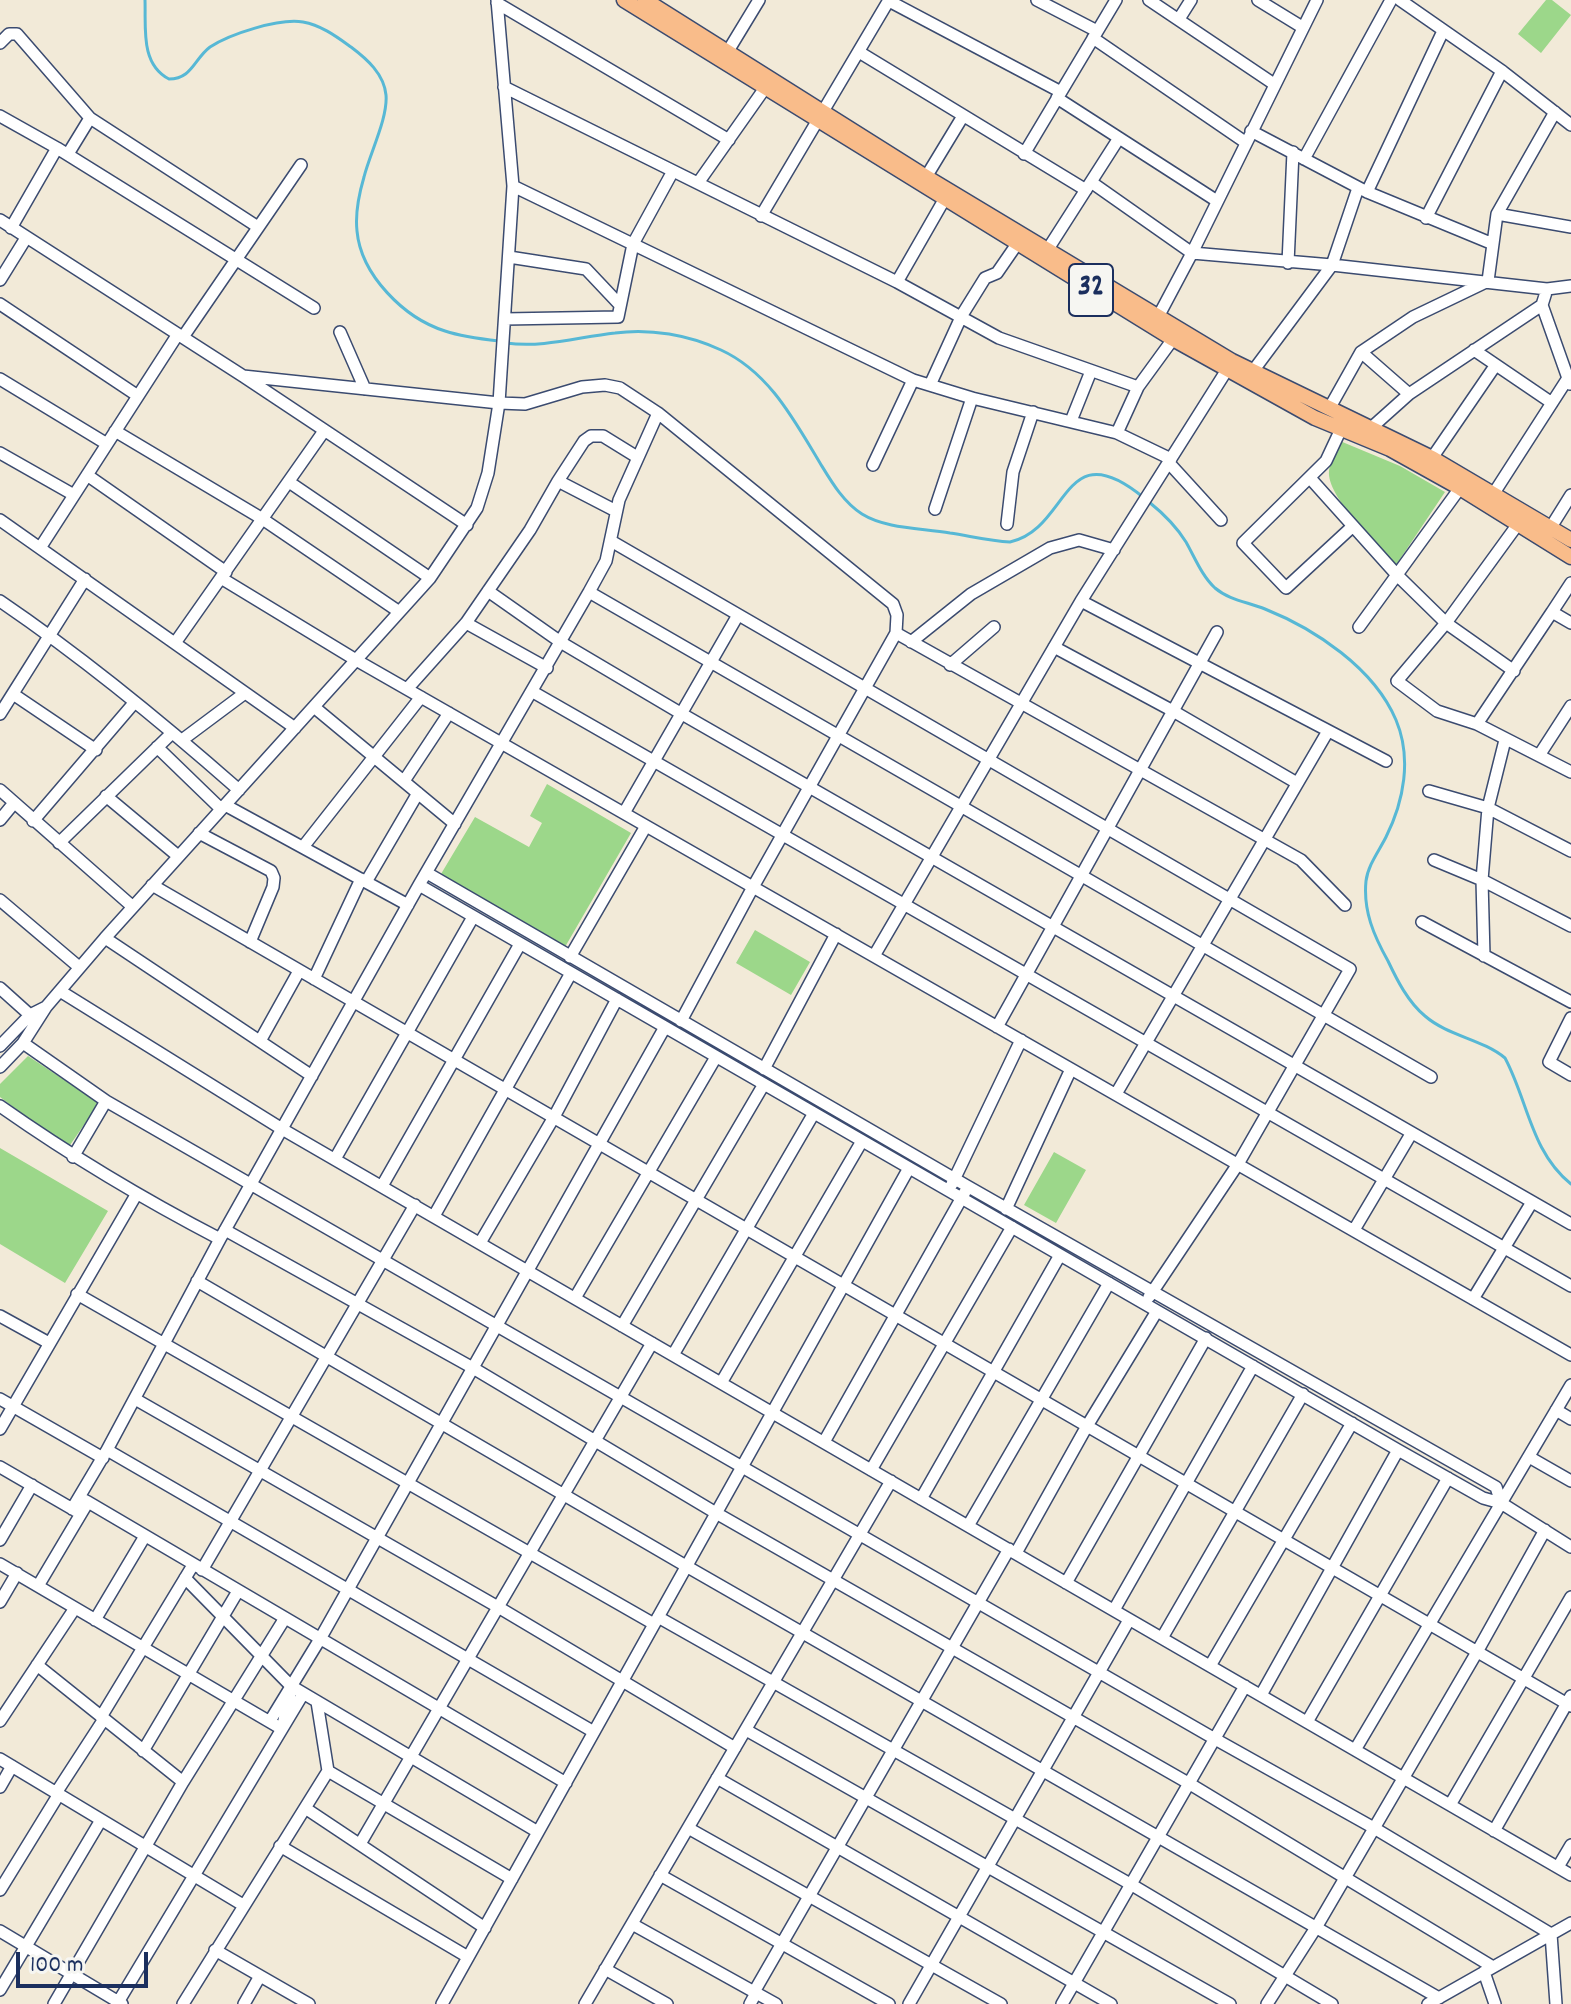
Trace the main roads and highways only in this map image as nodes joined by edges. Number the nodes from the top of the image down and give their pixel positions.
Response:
1 (624, 0) edge
2 (645, 0) edge
3 (725, 56) junction
4 (821, 117) junction
5 (1229, 366) junction
6 (1571, 540) edge
7 (1571, 557) edge

1 - 3 main road, 32
2 - 3 main road, 32
3 - 4 main road, 32
3 - 4 main road, 32
4 - 5 main road, 32
4 - 5 main road, 32
5 - 6 main road, 32
5 - 7 main road, 32

